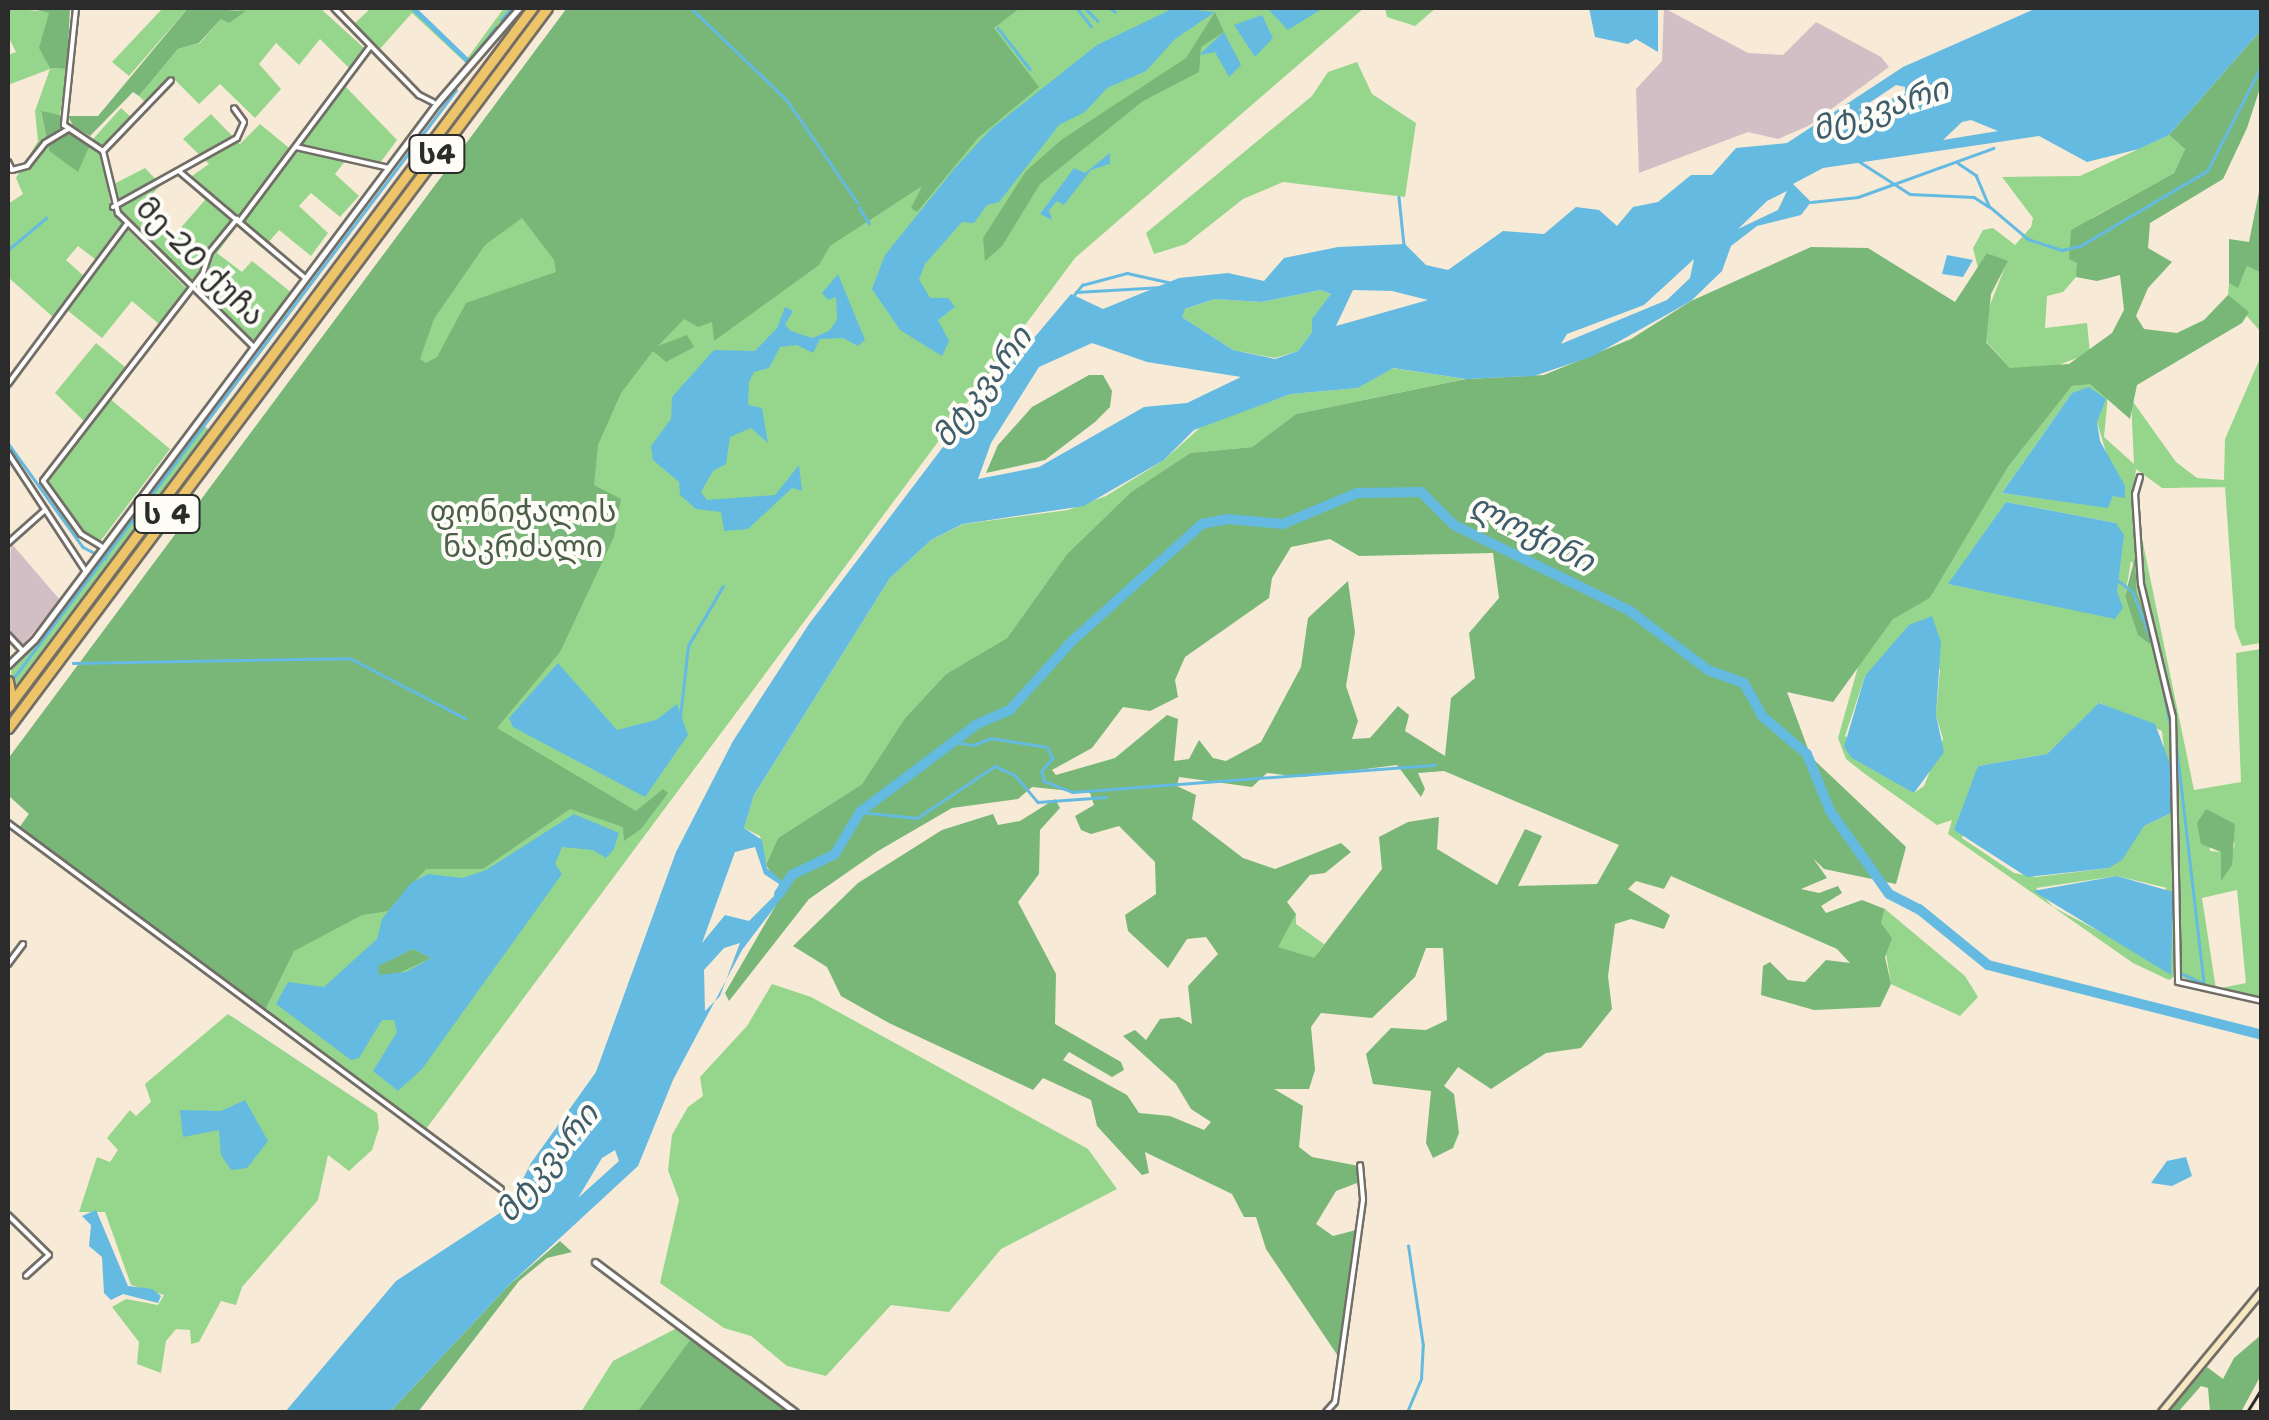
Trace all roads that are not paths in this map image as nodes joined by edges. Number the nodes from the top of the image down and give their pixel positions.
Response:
1 (76, 8) edge
2 (334, 8) edge
3 (518, 8) edge
4 (532, 8) edge
5 (547, 8) edge
6 (370, 48) junction
7 (171, 80) dead end
8 (433, 102) dead end
9 (234, 108) dead end
10 (68, 130) junction
11 (295, 147) junction
12 (103, 151) junction
13 (8, 162) edge
14 (389, 168) junction
15 (180, 172) junction
16 (113, 206) junction
17 (238, 220) junction
18 (128, 223) junction
19 (305, 278) junction
20 (188, 288) junction
21 (321, 297) junction
22 (255, 348) junction
23 (8, 384) edge
24 (8, 453) edge
25 (2140, 477) dead end
26 (46, 510) junction
27 (8, 543) edge
28 (100, 548) junction
29 (85, 570) junction
30 (8, 635) edge
31 (22, 651) junction
32 (8, 666) edge
33 (28, 680) junction
34 (10, 683) edge
35 (10, 704) edge
36 (8, 728) edge
37 (8, 823) edge
38 (23, 944) dead end
39 (8, 964) edge
40 (2262, 1001) edge
41 (1360, 1165) dead end
42 (501, 1189) dead end
43 (8, 1214) edge
44 (595, 1262) dead end
45 (26, 1276) dead end
46 (2262, 1291) edge
47 (795, 1412) edge
48 (1326, 1412) edge
49 (2162, 1412) edge

1 - 10 street
2 - 6 street
3 - 14 street
4 - 21 highway, ს4
5 - 21 highway, ს4
6 - 8 street
6 - 11 street
7 - 12 street
9 - 15 street
10 - 12 street
10 - 13 street
11 - 14 street
11 - 17 street
12 - 16 street, მე-20 ქუჩა
14 - 19 street
15 - 16 street
15 - 17 street
16 - 18 street, მე-20 ქუჩა
17 - 19 street
17 - 20 street
18 - 20 street, მე-20 ქუჩა
18 - 23 street
19 - 22 street
20 - 22 street, მე-20 ქუჩა
20 - 28 street
21 - 33 highway, ს 4
21 - 36 highway, ს 4
22 - 28 street
24 - 26 street
25 - 40 street
26 - 27 street
26 - 29 street
28 - 29 street
29 - 31 street
30 - 31 street
31 - 32 street
33 - 34 highway
33 - 35 highway, ს 4
34 - 35 highway
37 - 42 street
38 - 39 street
41 - 48 street
43 - 45 street
44 - 47 street
46 - 49 main road

